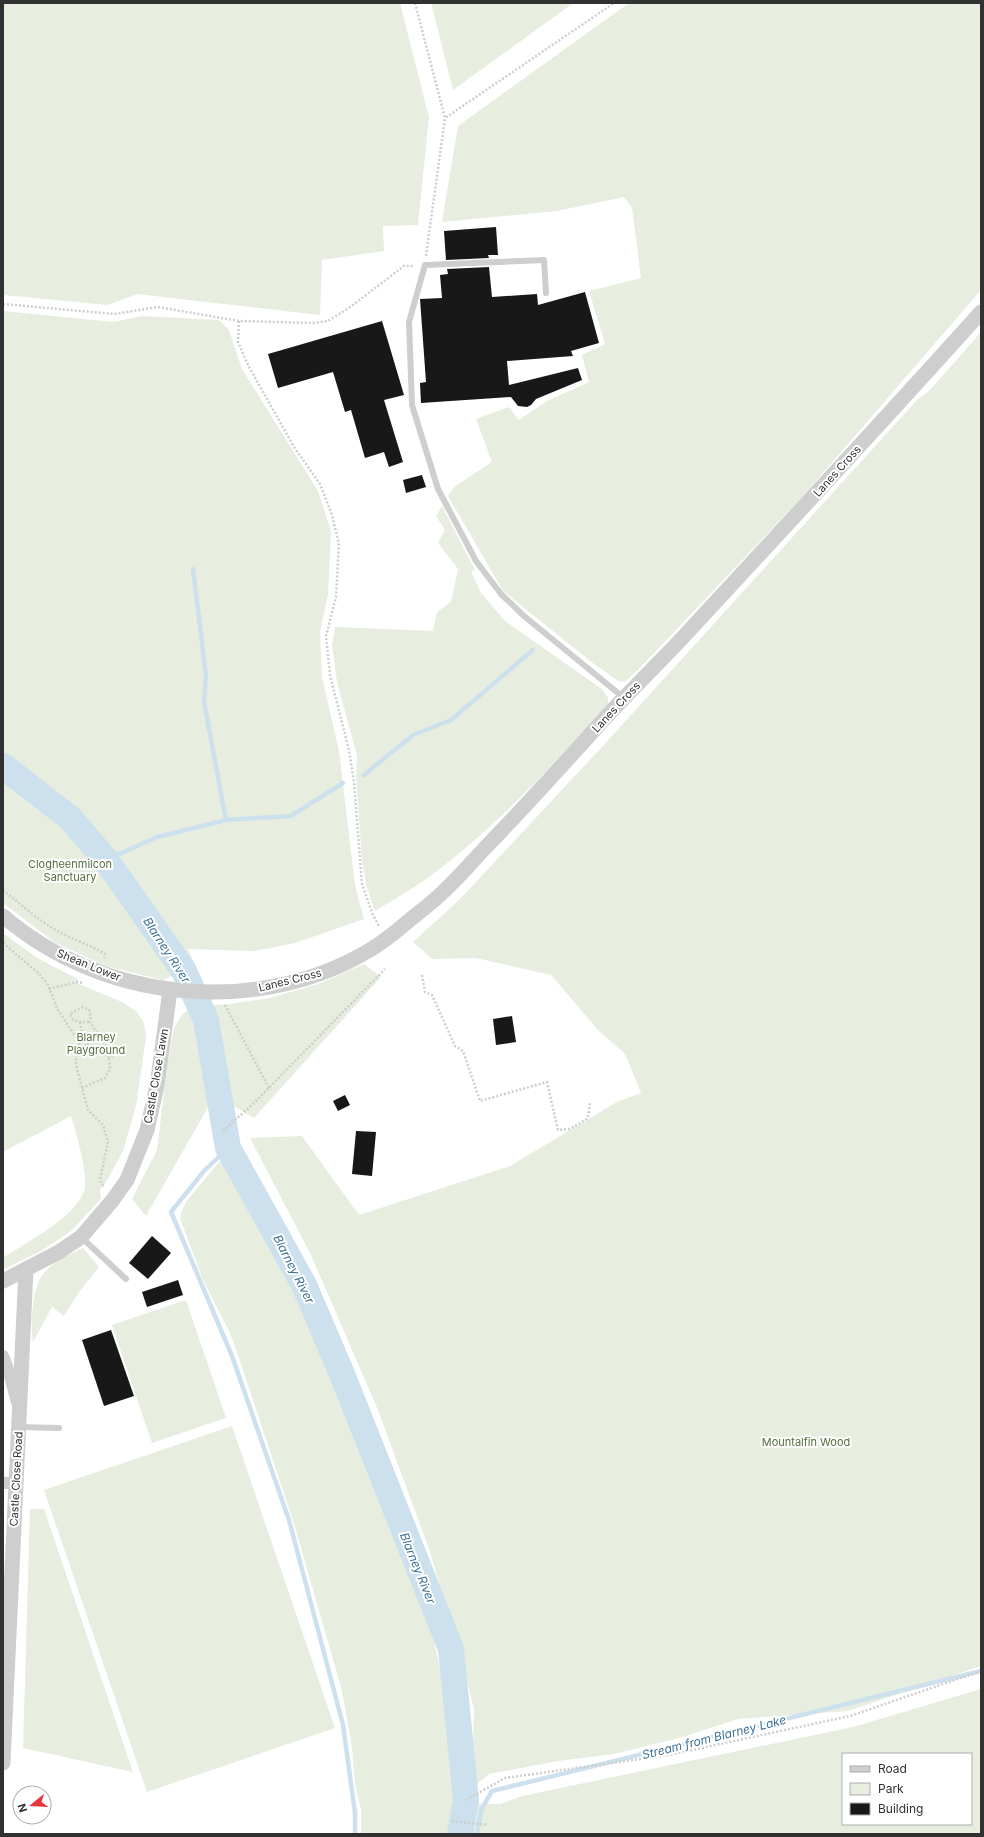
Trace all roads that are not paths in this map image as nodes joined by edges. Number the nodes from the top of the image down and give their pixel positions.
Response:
1 (546, 292) dead end
2 (981, 312) edge
3 (624, 698) junction
4 (3, 916) edge
5 (142, 984) junction
6 (170, 990) junction
7 (186, 992) joint
8 (166, 1022) junction
9 (81, 1237) junction
10 (26, 1269) junction
11 (126, 1279) dead end
12 (3, 1281) edge
13 (3, 1356) edge
14 (19, 1411) junction
15 (18, 1427) junction
16 (59, 1428) dead end
17 (9, 1483) edge
18 (3, 1763) edge

1 - 3 lane
2 - 3 street, Lanes Cross
3 - 7 street, Lanes Cross
4 - 5 street, Shean Lower
5 - 6 street, Shean Lower
5 - 8 street, Castle Close Lawn
6 - 7 street, Shean Lower
6 - 8 street, Castle Close Lawn
8 - 9 street, Castle Close Lawn
9 - 10 street, Castle Close Lawn
9 - 11 lane
10 - 12 street, Castle Close Lawn
10 - 14 street, Castle Close Road
13 - 14 street, Castle Close Road
14 - 15 street, Castle Close Road
15 - 16 lane
15 - 17 street, Castle Close Road
17 - 18 street, Castle Close Road

